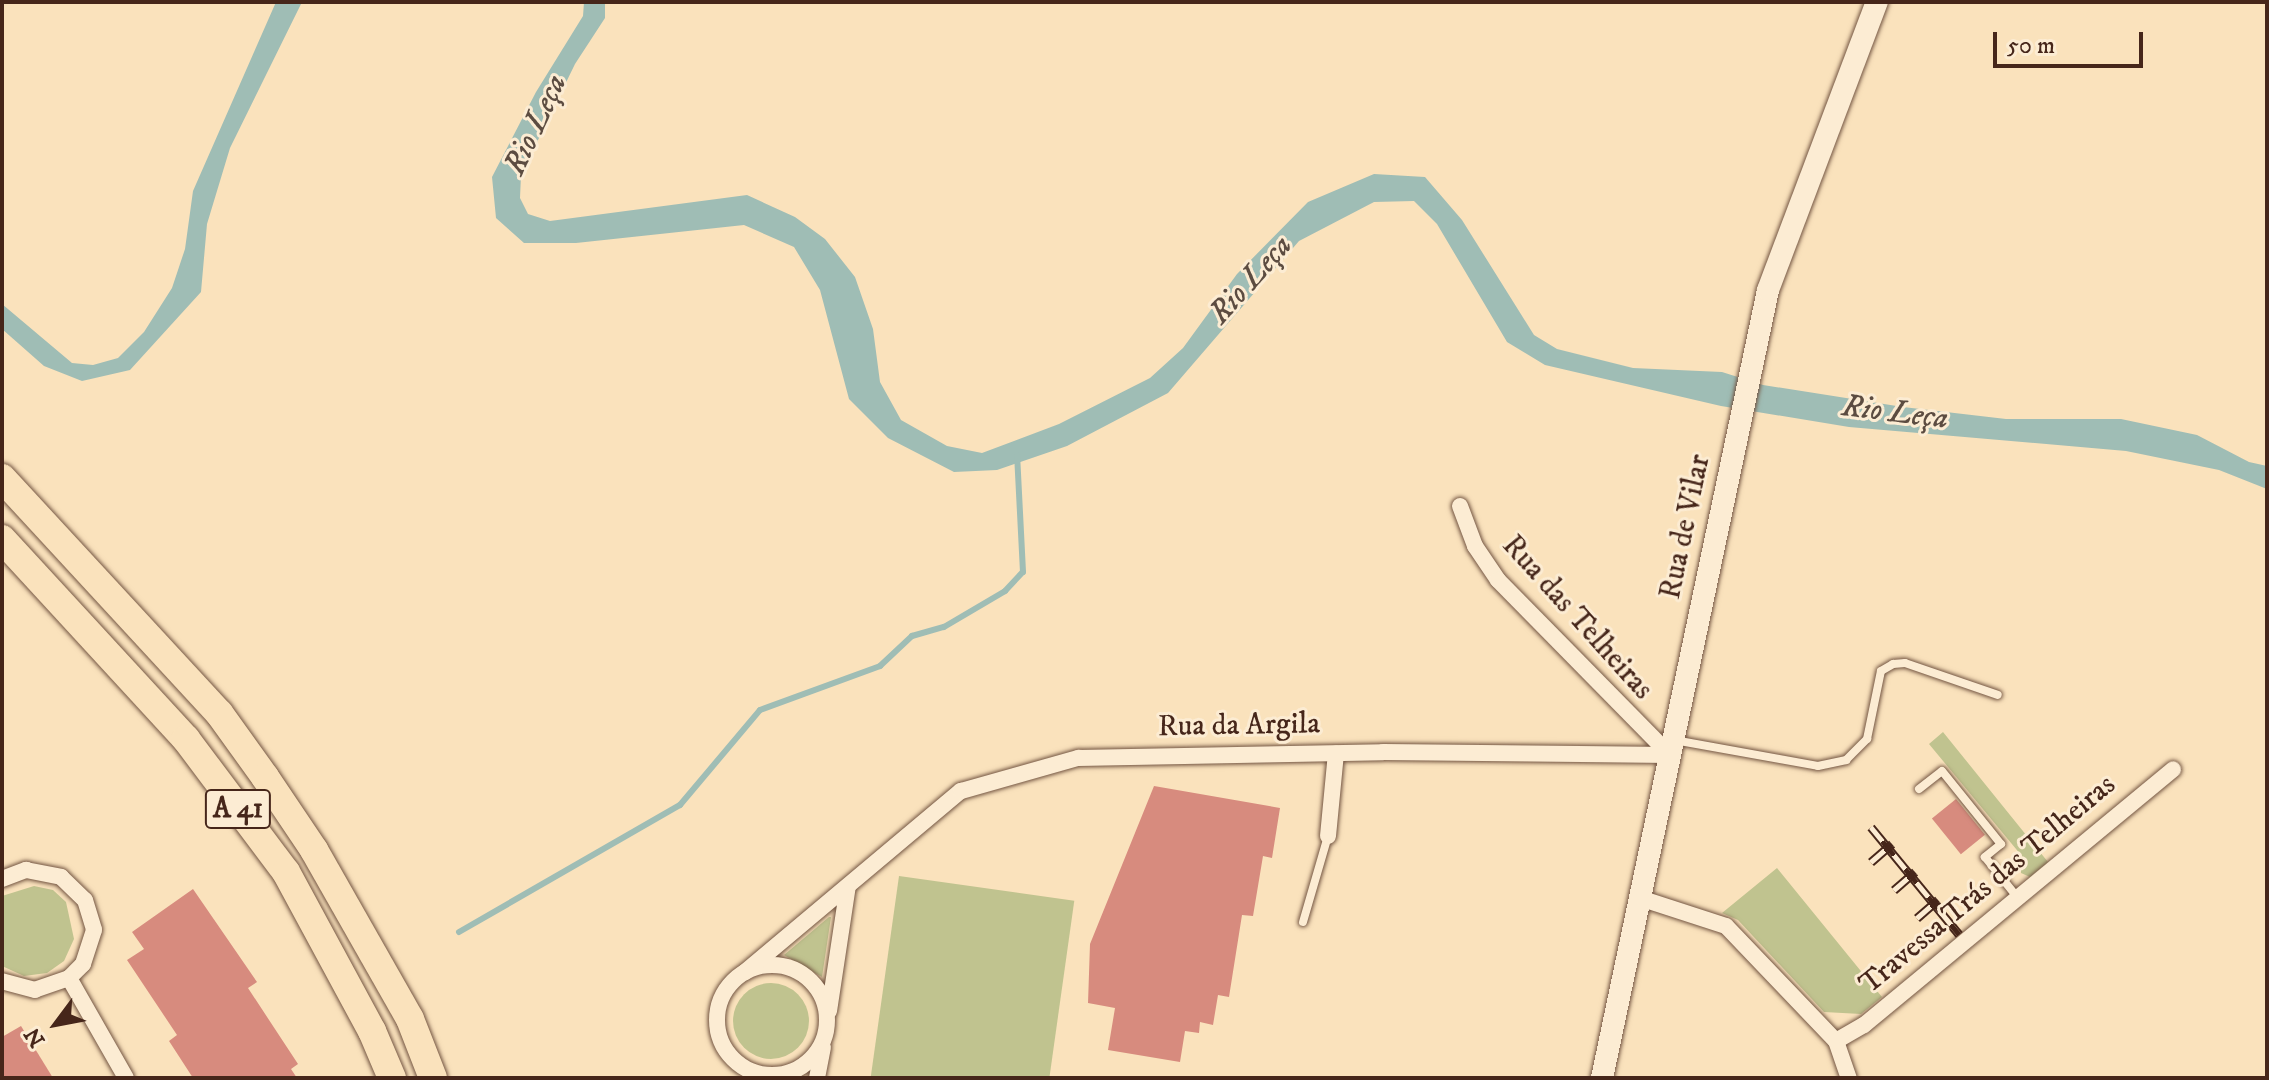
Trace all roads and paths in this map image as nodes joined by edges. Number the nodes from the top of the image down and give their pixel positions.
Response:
1 (1877, 2) edge
2 (2, 478) edge
3 (1460, 506) dead end
4 (2, 539) edge
5 (1998, 695) dead end
6 (1672, 747) junction
7 (1336, 753) junction
8 (2173, 769) dead end
9 (1919, 789) dead end
10 (1328, 836) joint
11 (2, 879) edge
12 (848, 886) junction
13 (2017, 897) junction
14 (1640, 898) junction
15 (1303, 922) dead end
16 (745, 972) junction
17 (69, 978) junction
18 (2, 981) edge
19 (826, 1029) junction
20 (1836, 1041) junction
21 (726, 1050) junction
22 (126, 1078) edge
23 (392, 1078) edge
24 (433, 1078) edge
25 (746, 1078) edge
26 (817, 1078) edge
27 (1602, 1078) edge
28 (1849, 1078) edge

1 - 6 street, Rua de Vilar
2 - 24 highway, A 41
3 - 6 street, Rua das Telheiras
4 - 23 highway, A 41
5 - 6 lane
6 - 7 street, Rua da Argila
6 - 14 street, Rua de Vilar
7 - 10 street
7 - 12 street, Rua da Argila
8 - 13 street, Travessa Trás das Telheiras
9 - 13 lane
10 - 15 lane
11 - 17 street
12 - 16 street, Rua da Argila
12 - 19 street
13 - 20 street, Travessa Trás das Telheiras
14 - 20 street
14 - 27 street, Rua de Vilar
16 - 19 street
16 - 21 street, Rua da Argila
17 - 18 street
17 - 22 street
19 - 21 street
19 - 26 street
20 - 28 street
21 - 25 street, Rua da Argila

